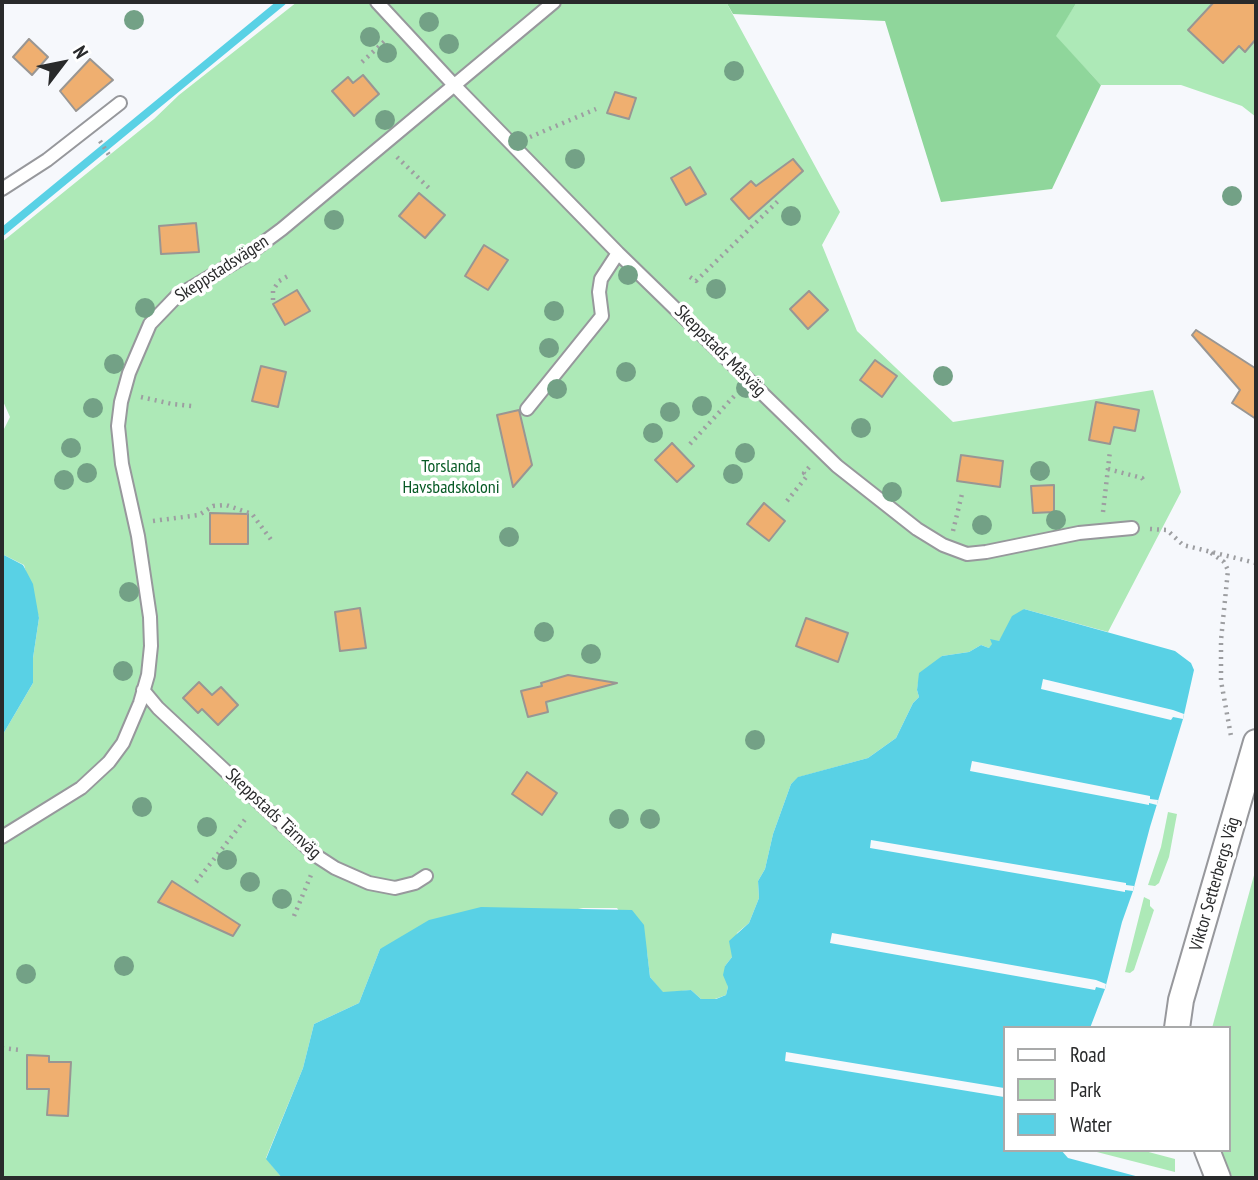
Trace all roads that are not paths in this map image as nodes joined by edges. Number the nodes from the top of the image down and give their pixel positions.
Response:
1 (377, 2) edge
2 (554, 2) edge
3 (453, 84) junction
4 (120, 103) dead end
5 (2, 189) edge
6 (618, 253) junction
7 (527, 409) dead end
8 (1132, 528) road end
9 (144, 690) junction
10 (1245, 744) edge
11 (2, 837) edge
12 (426, 876) dead end
13 (1177, 1026) edge
14 (1209, 1152) edge
15 (1218, 1178) edge

1 - 3 lane, Skeppstads Måsväg
2 - 3 lane, Skeppstadsvägen
3 - 6 lane, Skeppstads Måsväg
3 - 9 lane, Skeppstadsvägen
4 - 5 lane
6 - 7 lane
6 - 8 lane, Skeppstads Måsväg
9 - 11 lane, Skeppstadsvägen
9 - 12 lane, Skeppstads Tärnväg
10 - 13 street, Viktor Setterbergs Väg
14 - 15 street

